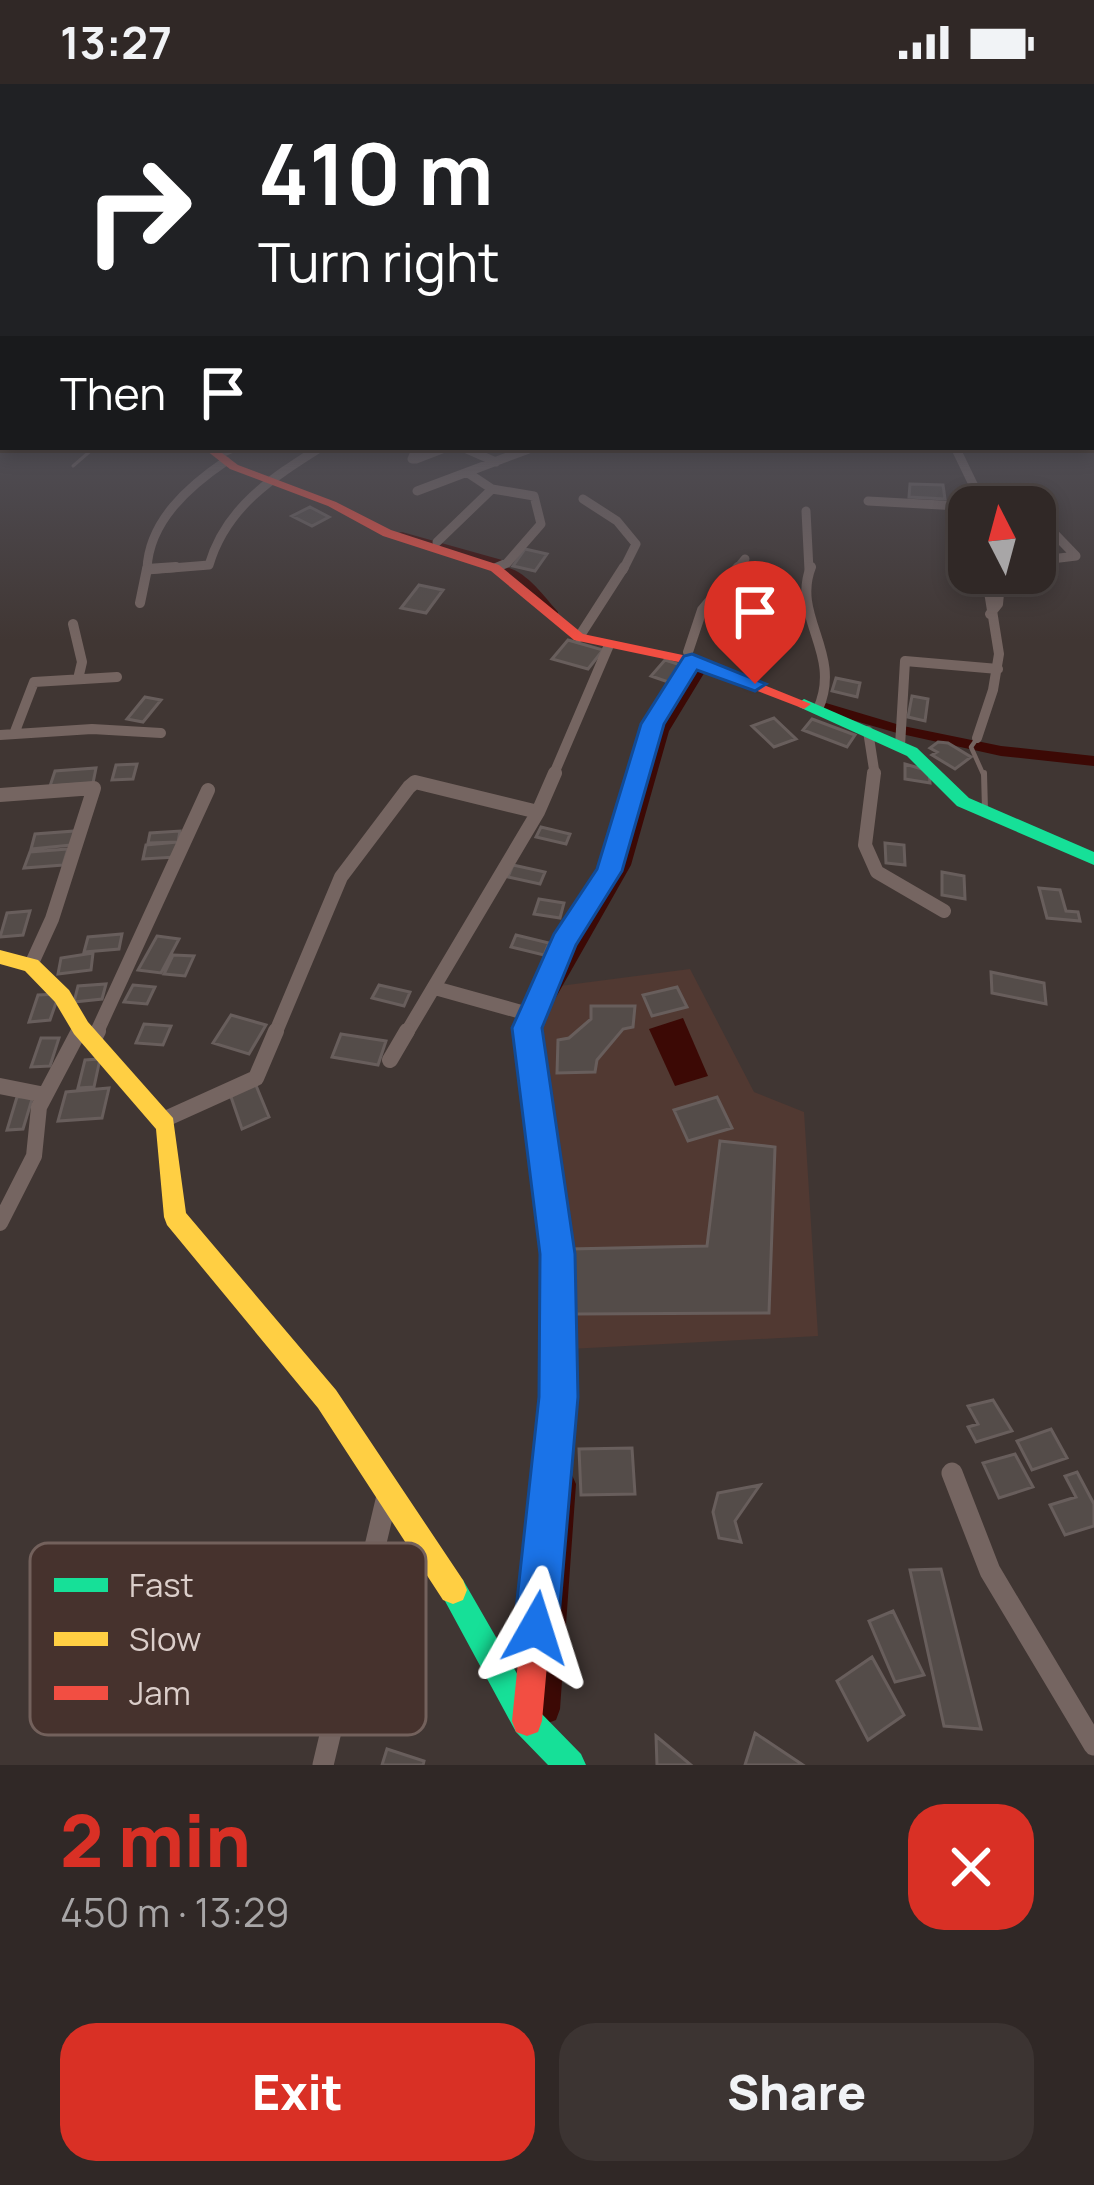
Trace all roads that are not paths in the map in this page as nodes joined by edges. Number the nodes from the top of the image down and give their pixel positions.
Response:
1 (196, 483) edge
2 (266, 483) edge
3 (278, 483) edge
4 (437, 483) edge
5 (485, 483) edge
6 (492, 488) junction
7 (417, 490) dead end
8 (583, 500) dead end
9 (868, 501) dead end
10 (948, 505) edge
11 (806, 511) dead end
12 (1056, 535) edge
13 (433, 545) junction
14 (745, 559) dead end
15 (1056, 560) edge
16 (495, 568) junction
17 (147, 569) junction
18 (985, 594) edge
19 (999, 594) edge
20 (140, 603) dead end
21 (990, 614) junction
22 (73, 624) dead end
23 (579, 637) junction
24 (609, 645) junction
25 (688, 657) junction
26 (998, 669) junction
27 (117, 677) dead end
28 (78, 679) junction
29 (818, 709) junction
30 (868, 731) junction
31 (161, 733) dead end
32 (7, 734) edge
33 (974, 743) joint
34 (899, 746) junction
35 (208, 790) dead end
36 (0, 795) edge
37 (538, 812) junction
38 (985, 814) junction
39 (1094, 859) edge
40 (944, 911) dead end
41 (0, 957) edge
42 (31, 965) junction
43 (435, 988) junction
44 (532, 1015) junction
45 (87, 1034) junction
46 (390, 1060) dead end
47 (0, 1086) edge
48 (45, 1095) junction
49 (163, 1120) junction
50 (0, 1223) edge
51 (952, 1473) dead end
52 (389, 1487) junction
53 (376, 1543) edge
54 (422, 1543) edge
55 (426, 1551) edge
56 (330, 1735) edge
57 (537, 1742) edge
58 (1094, 1745) edge
59 (323, 1765) edge
60 (570, 1765) edge

1 - 17 street
2 - 17 street
3 - 13 street
4 - 7 street
5 - 6 street
6 - 13 street
6 - 16 street
8 - 23 street
9 - 10 street
11 - 29 street
12 - 15 street
13 - 16 street
14 - 25 street
16 - 23 street
17 - 20 street
18 - 21 street
19 - 21 street
21 - 26 street
22 - 28 street
23 - 24 street
24 - 25 street
24 - 37 street
25 - 29 street
25 - 44 street
26 - 33 street
26 - 34 street
27 - 28 street
28 - 32 street
29 - 30 street
30 - 34 street
30 - 40 street
31 - 32 street
33 - 38 lane
34 - 38 street
35 - 45 street
36 - 42 street
37 - 43 street
37 - 49 street
38 - 39 street
41 - 42 street
42 - 45 street
43 - 44 street
43 - 46 street
44 - 57 street
45 - 48 street
45 - 49 street
47 - 48 street
48 - 50 street
49 - 52 street
51 - 58 street
52 - 53 street
52 - 54 street
55 - 57 street
56 - 59 street
57 - 60 street

